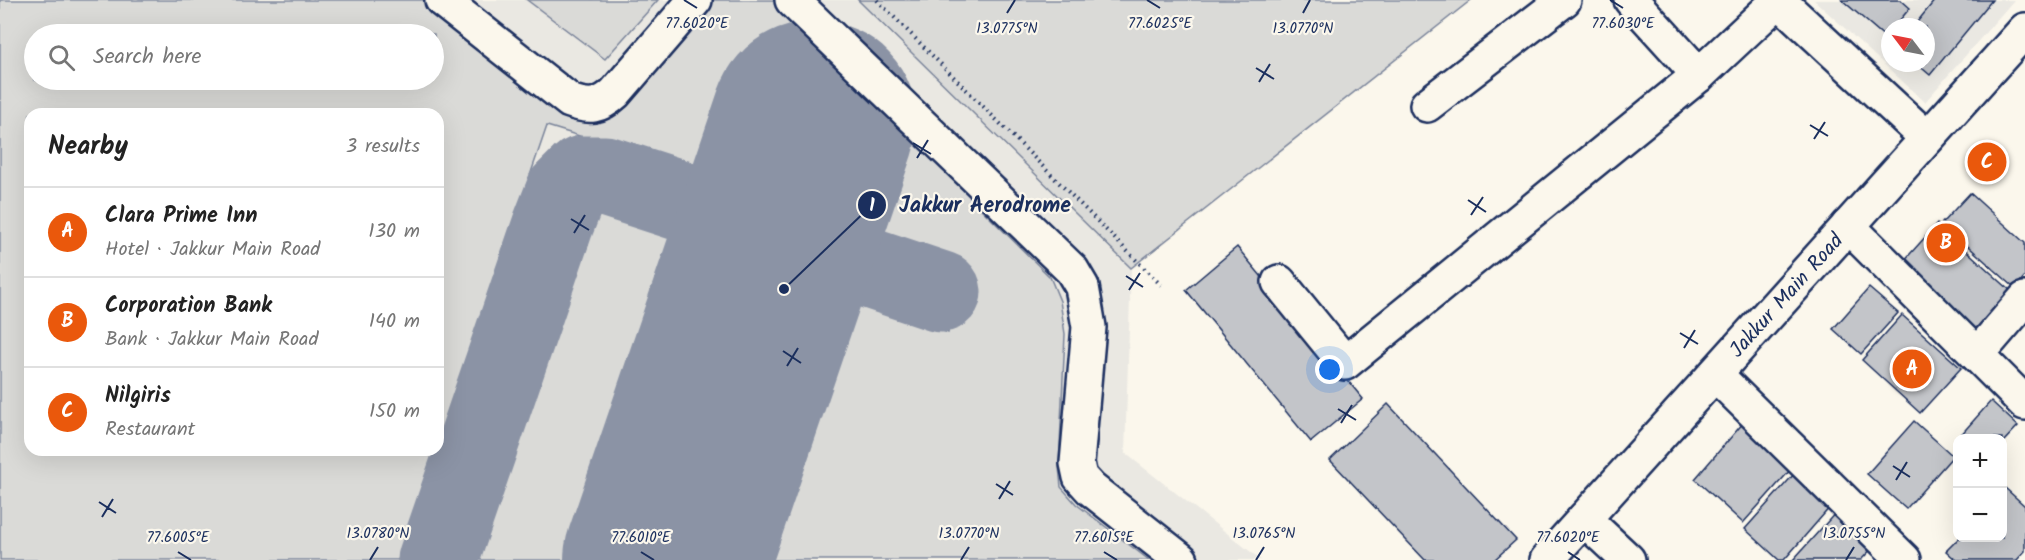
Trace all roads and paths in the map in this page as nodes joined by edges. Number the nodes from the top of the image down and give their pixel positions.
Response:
1 (442, 0) edge
2 (695, 0) edge
3 (792, 0) edge
4 (877, 0) edge
5 (1564, 0) edge
6 (1631, 0) edge
7 (1778, 0) edge
8 (2023, 36) edge
9 (1699, 75) junction
10 (1427, 105) dead end
11 (1927, 138) junction
12 (1848, 226) junction
13 (1279, 282) dead end
14 (1161, 285) dead end
15 (2025, 299) edge
16 (1977, 355) junction
17 (1715, 374) junction
18 (2025, 403) edge
19 (1584, 519) junction
20 (1181, 560) edge
21 (1547, 560) edge
22 (1628, 560) edge
23 (1904, 560) edge

1 - 2 street
3 - 20 street
4 - 14 path
5 - 10 street
6 - 9 street
7 - 9 street
7 - 11 street
8 - 11 street, Jakkur Main Road
9 - 13 street
11 - 12 street, Jakkur Main Road
12 - 16 street
12 - 17 street, Jakkur Main Road
15 - 16 street
16 - 18 street
17 - 19 street, Jakkur Main Road
17 - 23 street
19 - 21 street, Jakkur Main Road
19 - 22 street

